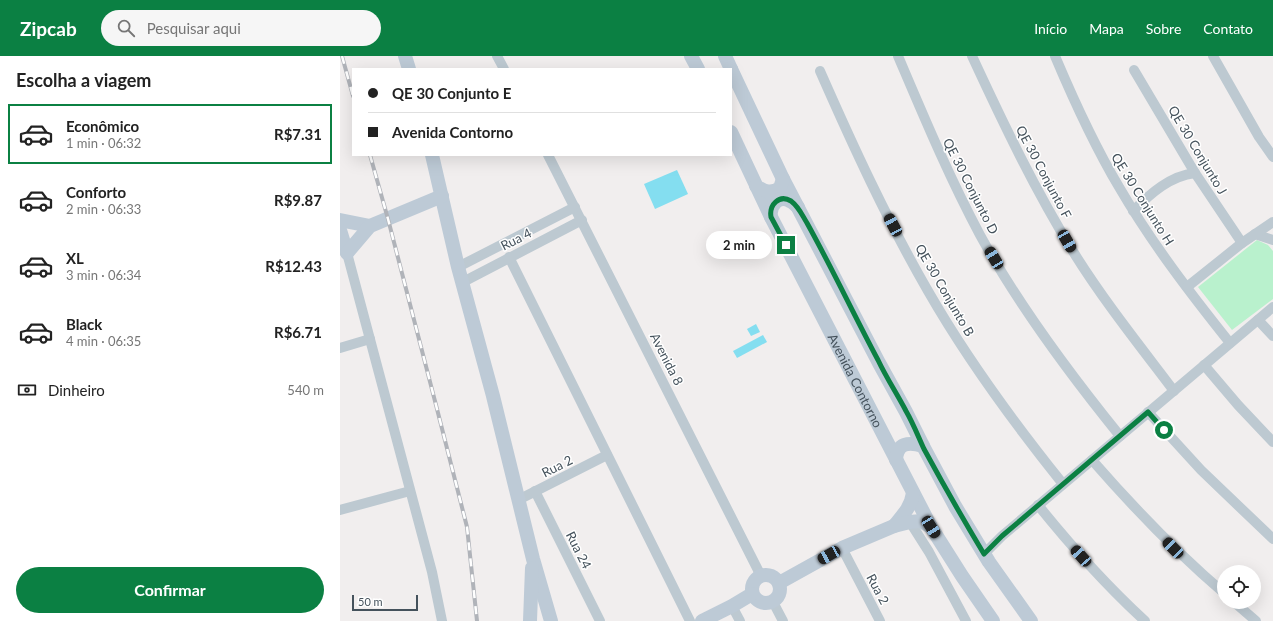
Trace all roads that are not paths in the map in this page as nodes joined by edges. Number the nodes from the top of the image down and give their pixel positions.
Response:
1 (405, 56) edge
2 (497, 56) edge
3 (691, 56) edge
4 (725, 56) edge
5 (898, 56) edge
6 (972, 56) edge
7 (1055, 56) edge
8 (1213, 56) edge
9 (409, 68) edge
10 (503, 68) edge
11 (697, 68) edge
12 (731, 68) edge
13 (1134, 70) dead end
14 (732, 71) edge
15 (820, 71) dead end
16 (732, 134) edge
17 (432, 156) edge
18 (549, 156) edge
19 (1273, 157) edge
20 (1195, 172) junction
21 (784, 179) junction
22 (756, 186) junction
23 (442, 196) junction
24 (575, 207) junction
25 (798, 208) junction
26 (1133, 211) junction
27 (771, 217) junction
28 (340, 220) edge
29 (582, 220) junction
30 (1273, 222) edge
31 (370, 226) junction
32 (533, 228) junction
33 (341, 234) edge
34 (1255, 234) junction
35 (1273, 240) edge
36 (540, 241) junction
37 (1242, 243) junction
38 (496, 248) junction
39 (347, 253) junction
40 (506, 258) junction
41 (458, 267) junction
42 (463, 282) junction
43 (1187, 287) junction
44 (1273, 307) edge
45 (1258, 320) junction
46 (1273, 336) edge
47 (370, 340) junction
48 (1230, 343) junction
49 (340, 348) edge
50 (1204, 365) junction
51 (1174, 391) junction
52 (1148, 412) junction
53 (1120, 436) junction
54 (1273, 442) edge
55 (923, 446) junction
56 (607, 455) junction
57 (896, 460) junction
58 (1092, 460) junction
59 (1063, 484) junction
60 (410, 491) junction
61 (535, 491) junction
62 (913, 493) junction
63 (518, 500) junction
64 (1038, 505) junction
65 (340, 510) edge
66 (910, 522) junction
67 (894, 526) junction
68 (931, 527) junction
69 (1273, 539) edge
70 (842, 548) junction
71 (984, 554) junction
72 (533, 559) junction
73 (761, 576) junction
74 (779, 583) junction
75 (1217, 587) edge
76 (752, 594) junction
77 (773, 602) junction
78 (732, 606) junction
79 (1242, 609) edge
80 (1023, 618) edge
81 (993, 620) edge
82 (442, 621) edge
83 (530, 621) edge
84 (551, 621) edge
85 (600, 621) edge
86 (690, 621) edge
87 (702, 621) edge
88 (740, 621) edge
89 (783, 621) edge
90 (880, 621) edge
91 (966, 621) edge
92 (1144, 621) edge
93 (1256, 621) edge

1 - 9 main road
2 - 10 street
3 - 11 main road
4 - 12 main road
5 - 53 street, QE 30 Conjunto D
6 - 51 street, QE 30 Conjunto F
7 - 26 street, QE 30 Conjunto H
8 - 19 street
13 - 20 street, QE 30 Conjunto J
14 - 21 main road
15 - 59 street, QE 30 Conjunto B
16 - 22 main road, Avenida Contorno
17 - 23 main road
18 - 24 street, Avenida 8
20 - 26 street
20 - 37 street, QE 30 Conjunto J
21 - 22 main road
21 - 25 main road
22 - 27 main road, Avenida Contorno
23 - 31 main road
23 - 41 main road
24 - 29 street, Avenida 8
24 - 32 street, Rua 4
25 - 27 main road
25 - 55 main road
26 - 43 street, QE 30 Conjunto H
27 - 57 main road, Avenida Contorno
28 - 31 main road
29 - 36 street, Rua 4
29 - 73 street, Avenida 8
30 - 34 street
31 - 39 main road
32 - 36 street
32 - 38 street, Rua 4
33 - 39 main road
34 - 35 street
34 - 37 street
36 - 40 street, Rua 4
37 - 43 street
38 - 40 street
38 - 41 street, Rua 4
39 - 47 street
40 - 42 street, Rua 4
40 - 56 street
41 - 42 main road
42 - 63 main road
43 - 48 street, QE 30 Conjunto H
44 - 45 street
45 - 46 street
45 - 48 street
47 - 49 street
47 - 60 street
48 - 50 street
50 - 51 street
50 - 54 street
51 - 52 street
52 - 53 street
52 - 69 street
53 - 58 street
55 - 57 main road
55 - 71 main road
56 - 61 street, Rua 2
56 - 86 street
57 - 62 main road, Avenida Contorno
58 - 59 street
58 - 75 street
59 - 64 street
60 - 65 street
60 - 82 street
61 - 63 street, Rua 2
61 - 85 street, Rua 24
62 - 67 main road
62 - 68 main road, Avenida Contorno
63 - 72 main road
64 - 71 street
64 - 92 street
66 - 67 main road
66 - 68 main road
66 - 91 street
67 - 70 main road
68 - 81 main road, Avenida Contorno
70 - 74 main road
70 - 90 street, Rua 2
71 - 80 main road
72 - 83 main road
72 - 84 main road
73 - 74 main road
73 - 76 main road
74 - 77 main road
76 - 77 main road
76 - 78 main road
77 - 89 street
78 - 87 main road
78 - 88 street
79 - 93 street

